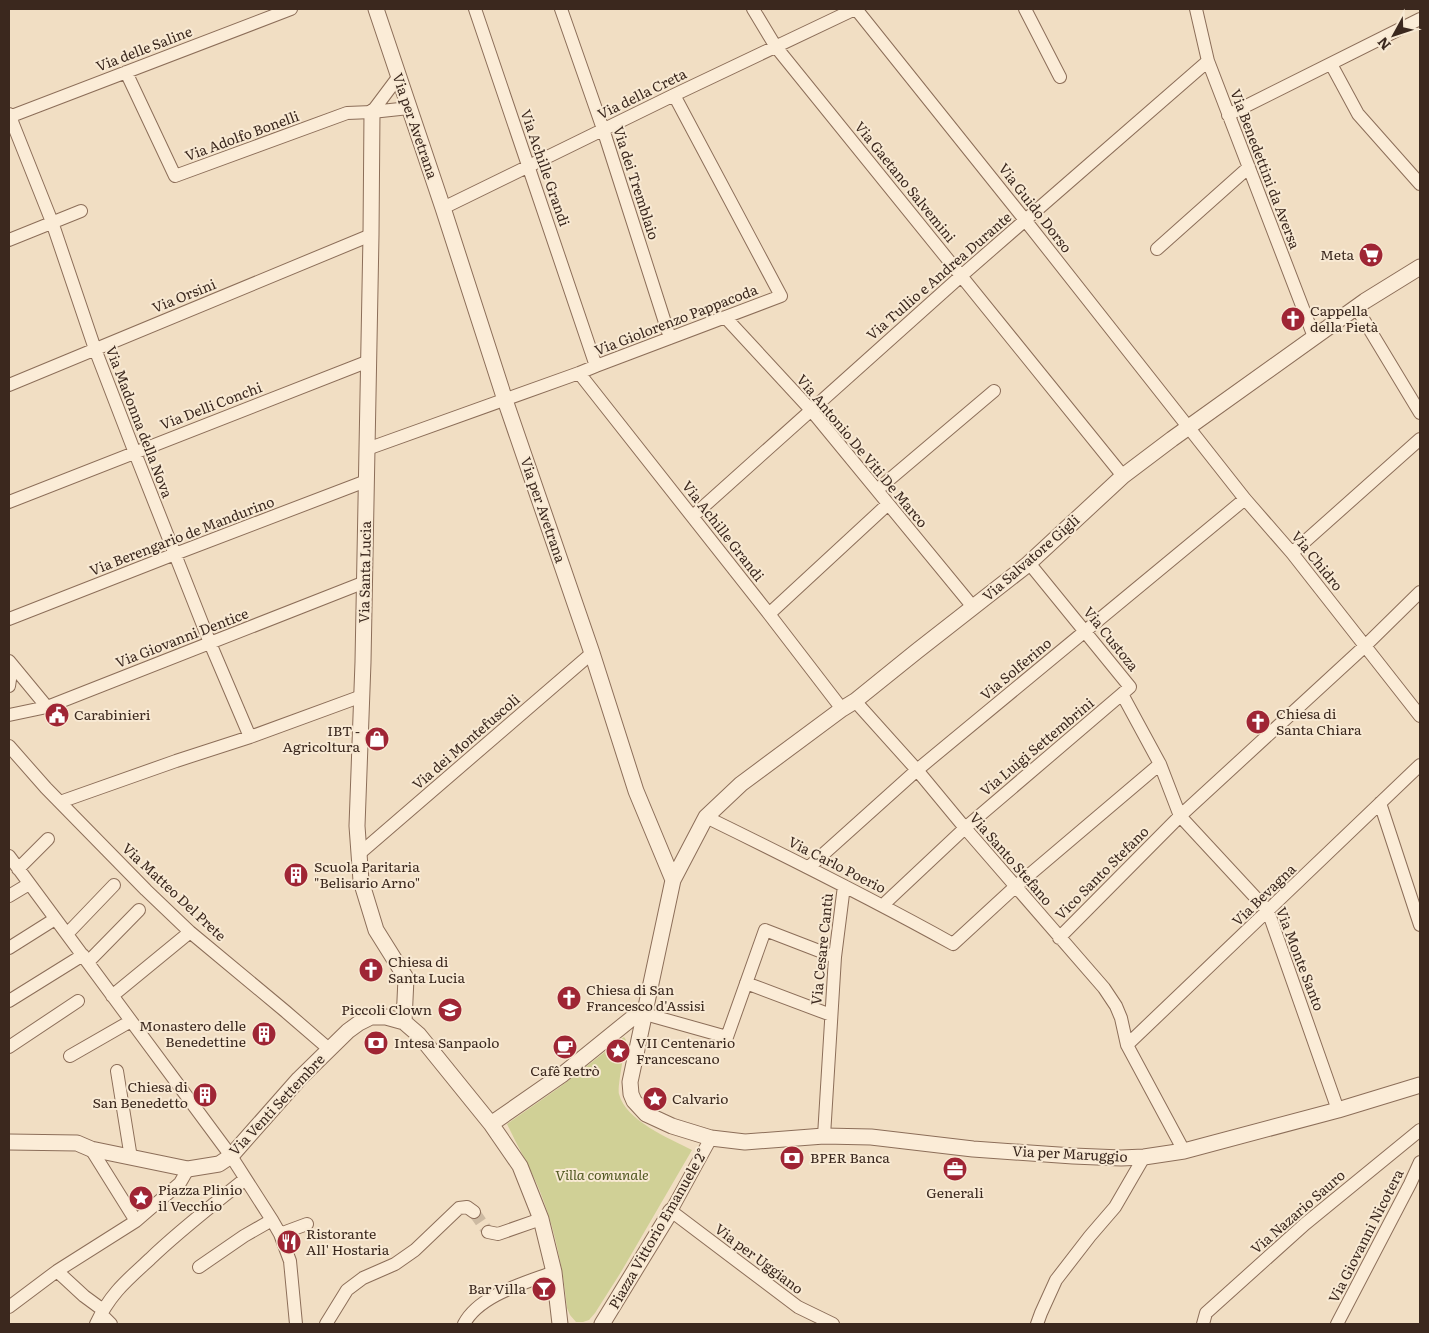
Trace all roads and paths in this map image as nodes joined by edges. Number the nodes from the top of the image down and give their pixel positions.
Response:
1 (291, 9) edge
2 (376, 9) edge
3 (475, 9) edge
4 (562, 9) edge
5 (753, 9) edge
6 (855, 9) edge
7 (1025, 9) edge
8 (1196, 9) edge
9 (1420, 19) edge
10 (776, 47) junction
11 (1208, 61) junction
12 (1331, 64) junction
13 (126, 72) junction
14 (399, 76) junction
15 (1060, 77) dead end
16 (674, 95) junction
17 (409, 108) junction
18 (372, 112) junction
19 (9, 116) edge
20 (1228, 116) junction
21 (603, 129) junction
22 (528, 166) junction
23 (1249, 167) junction
24 (1420, 184) edge
25 (443, 208) junction
26 (81, 211) dead end
27 (1025, 220) junction
28 (52, 222) junction
29 (371, 235) junction
30 (9, 240) edge
31 (1157, 249) dead end
32 (1420, 267) edge
33 (961, 276) junction
34 (1356, 308) junction
35 (725, 318) junction
36 (1314, 337) junction
37 (670, 338) junction
38 (95, 349) junction
39 (369, 361) junction
40 (596, 366) junction
41 (579, 373) junction
42 (9, 385) edge
43 (994, 391) dead end
44 (505, 400) junction
45 (811, 410) junction
46 (1420, 413) edge
47 (1188, 427) junction
48 (1420, 438) edge
49 (367, 449) junction
50 (135, 452) junction
51 (1123, 476) junction
52 (366, 481) junction
53 (877, 490) junction
54 (1245, 499) junction
55 (9, 502) edge
56 (888, 504) junction
57 (693, 516) junction
58 (1292, 553) junction
59 (175, 554) junction
60 (1029, 563) junction
61 (364, 582) junction
62 (1420, 592) edge
63 (973, 607) junction
64 (769, 614) junction
65 (9, 619) edge
66 (1085, 631) junction
67 (210, 643) junction
68 (1365, 646) junction
69 (592, 653) junction
70 (10, 664) edge
71 (9, 686) edge
72 (1122, 694) junction
73 (362, 696) junction
74 (856, 701) junction
75 (47, 707) junction
76 (842, 710) junction
77 (9, 716) edge
78 (1420, 716) edge
79 (250, 737) junction
80 (9, 746) edge
81 (1160, 764) junction
82 (1420, 765) edge
83 (917, 770) junction
84 (60, 802) junction
85 (1380, 803) junction
86 (1180, 816) junction
87 (706, 817) junction
88 (965, 828) junction
89 (48, 839) dead end
90 (359, 854) junction
91 (9, 856) edge
92 (809, 867) junction
93 (18, 869) junction
94 (673, 880) junction
95 (29, 884) junction
96 (114, 885) dead end
97 (844, 886) junction
98 (1015, 887) junction
99 (9, 896) edge
100 (883, 905) junction
101 (139, 910) dead end
102 (1268, 911) junction
103 (55, 919) junction
104 (1420, 925) edge
105 (190, 932) junction
106 (67, 934) junction
107 (1059, 938) junction
108 (9, 948) edge
109 (835, 957) junction
110 (85, 958) junction
111 (746, 983) junction
112 (112, 996) junction
113 (9, 1001) edge
114 (78, 1001) dead end
115 (645, 1014) junction
116 (831, 1015) junction
117 (131, 1021) junction
118 (404, 1022) junction
119 (1127, 1045) junction
120 (9, 1047) edge
121 (329, 1050) junction
122 (70, 1056) dead end
123 (117, 1071) dead end
124 (1420, 1085) edge
125 (1338, 1110) junction
126 (492, 1124) junction
127 (1420, 1130) edge
128 (824, 1136) junction
129 (711, 1138) junction
130 (9, 1142) edge
131 (91, 1149) junction
132 (1184, 1151) junction
133 (231, 1156) junction
134 (1144, 1157) junction
135 (132, 1158) junction
136 (1420, 1162) edge
137 (188, 1169) junction
138 (245, 1179) junction
139 (1415, 1186) edge
140 (474, 1212) dead end
141 (672, 1212) junction
142 (541, 1219) junction
143 (272, 1220) junction
144 (136, 1222) junction
145 (307, 1224) dead end
146 (488, 1232) dead end
147 (280, 1234) junction
148 (200, 1267) dead end
149 (57, 1271) junction
150 (554, 1272) junction
151 (9, 1307) edge
152 (100, 1316) edge
153 (111, 1324) edge
154 (296, 1324) edge
155 (326, 1324) edge
156 (464, 1324) edge
157 (560, 1324) edge
158 (602, 1324) edge
159 (833, 1324) edge
160 (1037, 1324) edge
161 (1203, 1324) edge
162 (1337, 1324) edge

1 - 13 street, Via delle Saline
2 - 14 street, Via per Avetrana
3 - 22 street, Via Achille Grandi
4 - 21 street, Via dei Tremblaio
5 - 10 street, Via Gaetano Salvemini
6 - 10 street, Via della Creta
6 - 27 street, Via Guido Dorso
7 - 15 street
8 - 11 street, Via Benedettini da Aversa
9 - 12 street
10 - 16 street, Via della Creta
10 - 33 street, Via Gaetano Salvemini
11 - 20 street, Via Benedettini da Aversa
11 - 27 street, Via Tullio e Andrea Durante
12 - 20 street
12 - 24 street
13 - 18 street, Via Adolfo Bonelli
13 - 19 street, Via delle Saline
14 - 17 street, Via per Avetrana
14 - 18 street
16 - 21 street, Via della Creta
16 - 35 street, Via Giolorenzo Pappacoda
17 - 18 street
17 - 25 street, Via per Avetrana
18 - 29 street, Via Santa Lucia
19 - 28 street, Via Madonna della Nova
20 - 23 street, Via Benedettini da Aversa
21 - 22 street, Via della Creta
21 - 37 street, Via dei Tremblaio
22 - 25 street, Via della Creta
22 - 40 street, Via Achille Grandi
23 - 31 street
23 - 36 street, Via Benedettini da Aversa
25 - 44 street, Via per Avetrana
26 - 28 street
27 - 33 street, Via Tullio e Andrea Durante
27 - 47 street, Via Guido Dorso
28 - 30 street
28 - 38 street, Via Madonna della Nova
29 - 38 street, Via Orsini
29 - 39 street, Via Santa Lucia
32 - 34 street, Via Salvatore Gigli
33 - 45 street, Via Tullio e Andrea Durante
33 - 51 street, Via Gaetano Salvemini
34 - 36 street, Via Salvatore Gigli
34 - 46 street
35 - 37 street, Via Giolorenzo Pappacoda
35 - 45 street, Via Antonio De Viti De Marco
36 - 47 street, Via Salvatore Gigli
37 - 40 street, Via Giolorenzo Pappacoda
38 - 42 street, Via Orsini
38 - 50 street, Via Madonna della Nova
39 - 49 street, Via Santa Lucia
39 - 50 street, Via Delli Conchi
40 - 41 street, Via Giolorenzo Pappacoda
41 - 44 street, Via Giolorenzo Pappacoda
41 - 57 street, Via Achille Grandi
43 - 53 street
44 - 49 street, Via Giolorenzo Pappacoda
44 - 69 street, Via per Avetrana
45 - 53 street, Via Antonio De Viti De Marco
45 - 57 street, Via Tullio e Andrea Durante
47 - 51 street, Via Salvatore Gigli
47 - 54 street, Via Chidro
48 - 58 street
49 - 52 street, Via Santa Lucia
50 - 55 street, Via Delli Conchi
50 - 59 street, Via Madonna della Nova
51 - 60 street, Via Salvatore Gigli
52 - 59 street, Via Berengario de Mandurino
52 - 61 street, Via Santa Lucia
53 - 56 street, Via Antonio De Viti De Marco
54 - 58 street, Via Chidro
54 - 66 street, Via Solferino
56 - 63 street, Via Antonio De Viti De Marco
56 - 64 street
57 - 64 street, Via Achille Grandi
58 - 68 street, Via Chidro
59 - 65 street, Via Berengario de Mandurino
59 - 67 street, Via Madonna della Nova
60 - 63 street, Via Salvatore Gigli
60 - 66 street, Via Custoza
61 - 67 street, Via Giovanni Dentice
61 - 73 street, Via Santa Lucia
62 - 68 street, Vico Santo Stefano
63 - 74 street, Via Salvatore Gigli
64 - 76 street, Via Achille Grandi
66 - 72 street, Via Custoza
66 - 83 street, Via Solferino
67 - 75 street, Via Giovanni Dentice
67 - 79 street, Via Madonna della Nova
68 - 78 street, Via Chidro
68 - 86 street, Vico Santo Stefano
69 - 90 street, Via dei Montefuscoli
69 - 94 street, Via per Avetrana
70 - 71 street
70 - 75 street
72 - 81 street, Via Custoza
72 - 88 street, Via Luigi Settembrini
73 - 79 street
73 - 90 street, Via Santa Lucia
74 - 76 street, Via Salvatore Gigli
74 - 83 street, Via Santo Stefano
75 - 77 street, Via Giovanni Dentice
76 - 87 street, Via Salvatore Gigli
79 - 84 street
80 - 84 street, Via Matteo Del Prete
81 - 86 street, Via Custoza
81 - 98 street
82 - 85 street, Via Bevagna
83 - 88 street, Via Santo Stefano
83 - 92 street, Via Solferino
84 - 105 street, Via Matteo Del Prete
85 - 102 street, Via Bevagna
85 - 104 street
86 - 102 street, Via Monte Santo
86 - 107 street, Vico Santo Stefano
87 - 92 street, Via Carlo Poerio
87 - 94 street, Via Salvatore Gigli
88 - 98 street, Via Santo Stefano
88 - 100 street, Via Luigi Settembrini
89 - 93 street
90 - 118 street, Via Santa Lucia
91 - 93 street
92 - 97 street, Via Carlo Poerio
93 - 95 street
94 - 115 street
95 - 99 street
95 - 103 street
96 - 106 street
97 - 100 street, Via Carlo Poerio
97 - 109 street, Via Cesare Cantù
98 - 100 street, Via Carlo Poerio
98 - 107 street, Via Santo Stefano
101 - 110 street
102 - 119 street, Via Bevagna
102 - 125 street, Via Monte Santo
103 - 106 street
103 - 108 street
105 - 112 street
105 - 121 street, Via Matteo Del Prete
106 - 110 street
107 - 119 street, Via Santo Stefano
109 - 111 street
109 - 116 street, Via Cesare Cantù
110 - 112 street
110 - 113 street
111 - 115 street
111 - 116 street, Via Cesare Cantù
112 - 117 street
114 - 120 street
115 - 126 street
115 - 129 street, Piazza Vittorio Emanuele 2°
116 - 128 street, Via Cesare Cantù
117 - 122 street
117 - 133 street
118 - 121 street, Via Venti Settembre
118 - 126 street
119 - 132 street, Via Santo Stefano
121 - 133 street, Via Venti Settembre
123 - 135 street
124 - 125 street, Via per Maruggio
125 - 132 street, Via per Maruggio
126 - 142 street
127 - 161 street, Via Nazario Sauro
128 - 129 street, Via per Maruggio
128 - 134 street, Via per Maruggio
129 - 141 street, Piazza Vittorio Emanuele 2°
130 - 131 street, Via Venti Settembre
131 - 135 street, Via Venti Settembre
131 - 144 street
132 - 134 street, Via per Maruggio
133 - 137 street, Via Venti Settembre
133 - 138 street
134 - 160 street
135 - 137 street, Via Venti Settembre
136 - 139 street, Via Giovanni Nicotera
137 - 144 street
138 - 143 street
138 - 152 street
139 - 162 street, Via Giovanni Nicotera
140 - 155 street
141 - 158 street, Piazza Vittorio Emanuele 2°
141 - 159 street, Via per Uggiano
142 - 146 street
142 - 150 street
143 - 147 street
143 - 148 street
144 - 149 street
145 - 147 street
147 - 154 street
149 - 151 street
149 - 152 street
150 - 156 street
150 - 157 street
152 - 153 street

